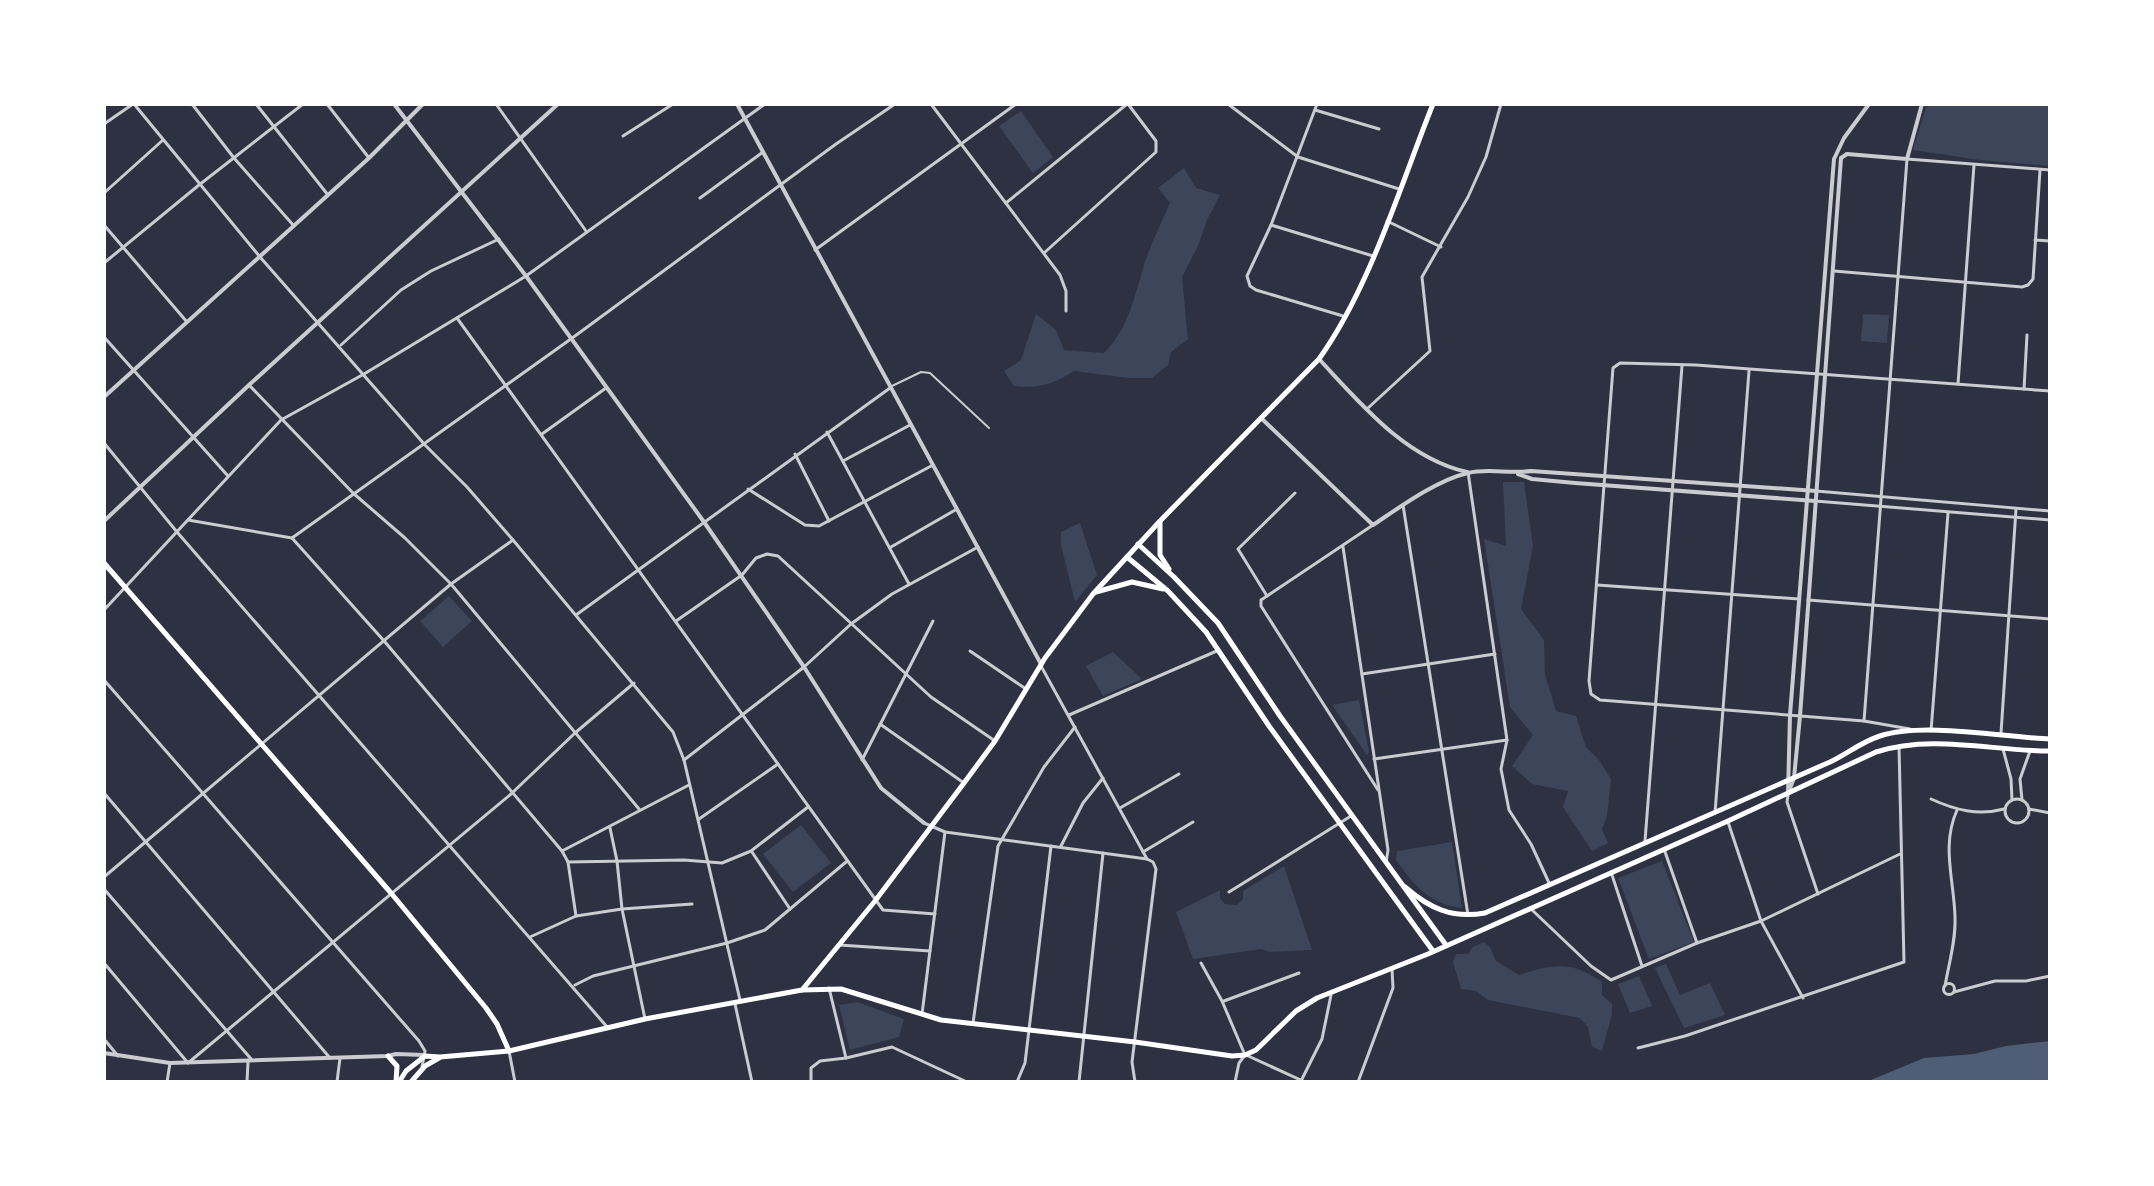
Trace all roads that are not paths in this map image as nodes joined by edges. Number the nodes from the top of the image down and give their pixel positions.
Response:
1 (133, 104) edge
2 (192, 104) edge
3 (256, 104) edge
4 (303, 104) edge
5 (327, 104) edge
6 (394, 104) edge
7 (423, 104) edge
8 (496, 104) edge
9 (558, 104) edge
10 (673, 104) edge
11 (737, 104) edge
12 (765, 104) edge
13 (895, 104) edge
14 (931, 104) edge
15 (1016, 104) edge
16 (1127, 104) edge
17 (1228, 104) edge
18 (1317, 104) edge
19 (1433, 104) edge
20 (1501, 104) edge
21 (1869, 104) edge
22 (1922, 104) edge
23 (1315, 110) junction
24 (406, 119) junction
25 (745, 119) junction
26 (104, 124) edge
27 (274, 127) junction
28 (1379, 129) dead end
29 (623, 136) dead end
30 (1844, 138) junction
31 (521, 139) junction
32 (163, 140) junction
33 (961, 143) junction
34 (763, 152) junction
35 (1847, 154) junction
36 (1298, 157) junction
37 (234, 158) junction
38 (369, 158) junction
39 (1907, 159) junction
40 (1974, 165) junction
41 (2040, 170) junction
42 (2050, 170) edge
43 (199, 185) junction
44 (781, 186) junction
45 (1399, 189) junction
46 (463, 191) junction
47 (104, 193) edge
48 (328, 195) junction
49 (700, 198) dead end
50 (1006, 203) junction
51 (1387, 221) junction
52 (104, 225) edge
53 (1271, 225) junction
54 (294, 226) junction
55 (587, 232) junction
56 (499, 239) junction
57 (2035, 240) junction
58 (2050, 241) edge
59 (1441, 247) junction
60 (123, 249) junction
61 (815, 250) junction
62 (1044, 253) junction
63 (1373, 256) junction
64 (260, 257) junction
65 (1825, 262) junction
66 (104, 263) edge
67 (1832, 268) junction
68 (1899, 275) junction
69 (526, 276) junction
70 (1966, 281) junction
71 (1066, 311) dead end
72 (457, 318) junction
73 (1346, 318) junction
74 (187, 322) junction
75 (319, 322) junction
76 (2027, 335) dead end
77 (104, 337) edge
78 (572, 338) junction
79 (340, 346) junction
80 (1319, 359) junction
81 (1682, 365) junction
82 (1749, 370) junction
83 (134, 371) junction
84 (364, 374) junction
85 (1815, 375) junction
86 (1824, 376) junction
87 (1892, 379) junction
88 (1958, 384) junction
89 (249, 385) junction
90 (505, 386) junction
91 (891, 387) junction
92 (606, 388) junction
93 (2024, 389) junction
94 (2050, 391) edge
95 (104, 397) edge
96 (1368, 408) junction
97 (1261, 418) junction
98 (281, 420) junction
99 (911, 424) junction
100 (989, 428) dead end
101 (827, 432) junction
102 (542, 434) junction
103 (194, 438) junction
104 (104, 443) edge
105 (425, 445) junction
106 (795, 454) junction
107 (843, 461) junction
108 (933, 465) junction
109 (1468, 472) junction
110 (1515, 473) junction
111 (1606, 475) junction
112 (228, 476) junction
113 (1673, 481) junction
114 (1605, 486) junction
115 (141, 487) junction
116 (1740, 487) junction
117 (748, 489) junction
118 (1807, 490) junction
119 (1672, 491) junction
120 (1816, 491) junction
121 (353, 493) junction
122 (1295, 493) dead end
123 (1740, 496) junction
124 (1882, 497) junction
125 (1806, 500) junction
126 (1815, 501) junction
127 (865, 502) junction
128 (1941, 502) junction
129 (1403, 505) junction
130 (1881, 507) junction
131 (2016, 508) junction
132 (957, 509) junction
133 (2050, 511) edge
134 (1941, 512) junction
135 (1948, 513) junction
136 (2016, 517) junction
137 (188, 520) junction
138 (2050, 520) edge
139 (104, 521) edge
140 (829, 521) junction
141 (1160, 521) junction
142 (704, 522) junction
143 (1373, 525) junction
144 (177, 532) junction
145 (292, 538) junction
146 (513, 540) junction
147 (1138, 544) junction
148 (890, 547) junction
149 (978, 547) junction
150 (1343, 547) junction
151 (1127, 557) junction
152 (104, 563) edge
153 (637, 569) junction
154 (742, 575) junction
155 (1174, 577) junction
156 (451, 584) junction
157 (909, 584) junction
158 (1597, 585) junction
159 (126, 587) junction
160 (1664, 589) junction
161 (1168, 591) junction
162 (1095, 592) junction
163 (1732, 595) junction
164 (1267, 596) junction
165 (1799, 599) junction
166 (1808, 600) junction
167 (1874, 605) junction
168 (104, 610) edge
169 (1941, 612) junction
170 (576, 615) junction
171 (2009, 616) junction
172 (2050, 619) edge
173 (676, 621) junction
174 (933, 621) dead end
175 (851, 624) junction
176 (385, 642) junction
177 (1219, 650) junction
178 (970, 651) dead end
179 (1495, 654) junction
180 (1795, 655) junction
181 (1804, 656) junction
182 (1041, 664) junction
183 (1429, 665) junction
184 (804, 667) junction
185 (1362, 674) junction
186 (907, 676) junction
187 (104, 680) edge
188 (634, 683) junction
189 (1026, 689) junction
190 (321, 695) junction
191 (1656, 704) junction
192 (1722, 709) junction
193 (743, 715) junction
194 (1069, 715) junction
195 (1790, 715) junction
196 (1800, 716) junction
197 (1864, 721) junction
198 (880, 724) junction
199 (1075, 727) junction
200 (1913, 730) junction
201 (1931, 731) junction
202 (575, 733) junction
203 (2001, 736) junction
204 (2050, 739) edge
205 (1507, 740) junction
206 (995, 741) junction
207 (261, 745) junction
208 (1899, 745) junction
209 (2003, 749) junction
210 (1442, 750) junction
211 (2030, 751) junction
212 (2050, 751) edge
213 (1374, 759) junction
214 (684, 760) junction
215 (862, 760) junction
216 (778, 764) junction
217 (1179, 774) dead end
218 (1103, 778) junction
219 (1794, 778) junction
220 (2011, 779) junction
221 (2020, 779) junction
222 (1787, 781) junction
223 (964, 783) junction
224 (689, 785) junction
225 (1378, 790) junction
226 (104, 793) edge
227 (1788, 793) junction
228 (205, 794) junction
229 (511, 794) junction
230 (1931, 799) dead end
231 (2012, 800) junction
232 (2022, 800) junction
233 (808, 807) junction
234 (1120, 808) junction
235 (639, 809) junction
236 (2004, 809) junction
237 (2029, 809) junction
238 (1957, 810) junction
239 (1715, 813) junction
240 (2050, 813) edge
241 (1352, 816) junction
242 (697, 820) junction
243 (1728, 821) junction
244 (1193, 822) dead end
245 (924, 823) joint
246 (1340, 823) junction
247 (931, 827) junction
248 (610, 828) junction
249 (945, 832) junction
250 (1001, 839) junction
251 (146, 843) junction
252 (450, 844) junction
253 (1645, 845) junction
254 (1051, 846) junction
255 (1060, 847) junction
256 (1664, 849) junction
257 (562, 851) junction
258 (751, 851) junction
259 (1143, 852) junction
260 (1103, 853) junction
261 (1900, 854) junction
262 (1147, 859) junction
263 (617, 861) junction
264 (568, 862) junction
265 (846, 862) junction
266 (708, 863) junction
267 (1386, 863) junction
268 (1611, 872) junction
269 (104, 877) edge
270 (1550, 885) junction
271 (1405, 887) junction
272 (104, 889) edge
273 (1229, 892) dead end
274 (391, 893) junction
275 (1818, 894) junction
276 (875, 901) junction
277 (692, 904) dead end
278 (1530, 908) junction
279 (622, 909) junction
280 (790, 909) junction
281 (935, 914) junction
282 (1468, 915) junction
283 (576, 916) junction
284 (1761, 921) junction
285 (530, 937) junction
286 (332, 942) junction
287 (727, 943) junction
288 (1697, 943) junction
289 (839, 945) junction
290 (1446, 945) junction
291 (930, 951) junction
292 (1433, 951) junction
293 (104, 963) edge
294 (1201, 963) dead end
295 (1642, 966) junction
296 (633, 968) junction
297 (1392, 969) junction
298 (1299, 973) dead end
299 (2050, 976) edge
300 (574, 986) junction
301 (1945, 986) junction
302 (829, 988) junction
303 (802, 990) junction
304 (274, 992) junction
305 (1331, 992) junction
306 (1954, 992) junction
307 (1803, 998) junction
308 (737, 1000) junction
309 (1222, 1001) junction
310 (922, 1014) junction
311 (645, 1019) junction
312 (973, 1023) junction
313 (608, 1028) junction
314 (1029, 1030) junction
315 (226, 1031) junction
316 (1082, 1036) junction
317 (104, 1039) edge
318 (1135, 1042) junction
319 (1638, 1048) dead end
320 (509, 1051) junction
321 (104, 1053) edge
322 (1245, 1055) junction
323 (118, 1056) junction
324 (388, 1056) junction
325 (425, 1056) junction
326 (440, 1057) junction
327 (330, 1058) junction
328 (340, 1058) junction
329 (846, 1058) junction
330 (250, 1060) junction
331 (170, 1063) junction
332 (188, 1063) junction
333 (421, 1070) junction
334 (1303, 1081) edge
335 (167, 1082) edge
336 (247, 1082) edge
337 (337, 1082) edge
338 (397, 1082) edge
339 (411, 1082) edge
340 (515, 1082) edge
341 (752, 1082) edge
342 (811, 1082) edge
343 (967, 1082) edge
344 (1017, 1082) edge
345 (1079, 1082) edge
346 (1135, 1082) edge
347 (1235, 1082) edge
348 (1358, 1082) edge

1 - 26 street
1 - 32 street
2 - 37 street
3 - 27 street
4 - 27 street
5 - 38 street
6 - 24 street
7 - 24 street
8 - 31 street
9 - 31 street
10 - 29 street
11 - 25 street
12 - 25 street
13 - 44 street
14 - 33 street
15 - 33 street
16 - 50 street
16 - 62 street
17 - 36 street
18 - 23 street
19 - 45 main road
20 - 59 street
21 - 30 street
22 - 39 street
23 - 28 street
23 - 36 street
24 - 38 street
24 - 46 street
25 - 34 street
25 - 55 street
27 - 37 street
27 - 48 street
30 - 35 street
30 - 65 street
31 - 46 street
31 - 55 street
32 - 43 street
32 - 47 street
33 - 50 street
33 - 61 street
34 - 44 street
34 - 49 street
35 - 39 street
35 - 67 street
36 - 45 street
36 - 53 street
37 - 43 street
37 - 54 street
38 - 48 street
39 - 40 street
39 - 68 street
40 - 41 street
40 - 70 street
41 - 42 street
41 - 57 street
43 - 60 street
43 - 64 street
44 - 61 street
44 - 78 street
45 - 51 main road
46 - 56 street
46 - 75 street
48 - 54 street
50 - 62 street
51 - 59 street
51 - 63 main road
52 - 60 street
53 - 63 street
53 - 73 street
54 - 64 street
55 - 69 street
56 - 69 street
56 - 79 street
57 - 58 street
57 - 70 street
59 - 96 street
60 - 66 street
60 - 74 street
61 - 91 street
62 - 71 street
63 - 73 main road
64 - 74 street
64 - 75 street
65 - 67 lane
65 - 85 street
67 - 68 street
67 - 86 street
68 - 70 street
68 - 87 street
69 - 72 street
69 - 78 street
70 - 88 street
72 - 84 street
72 - 90 street
73 - 80 main road
74 - 83 street
75 - 79 street
75 - 89 street
76 - 93 street
77 - 83 street
78 - 90 street
78 - 92 street
79 - 84 street
80 - 96 street
80 - 97 main road
81 - 82 street
81 - 111 street
81 - 113 street
82 - 85 street
82 - 116 street
83 - 95 street
83 - 103 street
84 - 98 street
84 - 105 street
85 - 86 street
85 - 118 street
86 - 87 street
86 - 120 street
87 - 88 street
87 - 124 street
88 - 93 street
89 - 98 street
89 - 103 street
90 - 102 street
90 - 105 street
91 - 99 street
91 - 100 lane
91 - 101 street
92 - 102 street
92 - 142 street
93 - 94 street
96 - 109 street
97 - 141 main road
97 - 143 street
98 - 112 street
98 - 121 street
99 - 107 street
99 - 108 street
101 - 106 street
101 - 107 street
102 - 153 street
103 - 112 street
103 - 115 street
104 - 115 street
105 - 121 street
105 - 146 street
106 - 117 street
106 - 140 street
107 - 127 street
108 - 127 street
108 - 132 street
109 - 110 street
109 - 129 street
109 - 179 street
110 - 111 street
110 - 114 street
111 - 113 street
111 - 114 street
112 - 137 street
113 - 116 street
113 - 119 street
114 - 119 street
114 - 158 street
115 - 139 street
115 - 144 street
116 - 118 street
116 - 123 street
117 - 140 street
117 - 142 street
118 - 120 street
118 - 125 street
119 - 123 street
119 - 160 street
120 - 124 street
120 - 126 street
121 - 145 street
121 - 156 street
122 - 164 street
123 - 125 street
123 - 163 street
124 - 128 street
124 - 130 street
125 - 126 street
125 - 165 street
126 - 130 street
126 - 166 street
127 - 140 street
127 - 148 street
128 - 131 street
128 - 134 street
129 - 143 street
129 - 183 street
130 - 134 street
130 - 167 street
131 - 133 street
131 - 136 street
132 - 148 street
132 - 149 street
134 - 135 street
135 - 136 street
135 - 169 street
136 - 138 street
136 - 171 street
137 - 144 street
137 - 145 street
141 - 147 main road
141 - 155 main road
142 - 153 street
142 - 154 street
143 - 150 street
144 - 159 street
144 - 190 street
145 - 176 street
146 - 156 street
146 - 170 street
147 - 151 main road
147 - 155 main road
148 - 157 street
149 - 157 street
149 - 182 street
150 - 164 street
150 - 185 street
151 - 161 main road
151 - 162 main road
152 - 159 main road
153 - 170 street
153 - 173 street
154 - 173 street
154 - 175 street
154 - 184 street
155 - 241 main road
156 - 176 street
156 - 202 street
157 - 175 street
158 - 160 street
158 - 191 street
159 - 168 street
159 - 207 main road
160 - 163 street
160 - 191 street
161 - 162 main road
161 - 177 main road
162 - 182 main road
163 - 165 street
163 - 192 street
164 - 225 street
165 - 166 street
165 - 180 street
166 - 167 street
166 - 181 street
167 - 169 street
167 - 197 street
169 - 171 street
169 - 201 street
170 - 188 street
171 - 172 street
171 - 203 street
173 - 193 street
174 - 186 street
175 - 184 street
175 - 186 street
176 - 190 street
176 - 229 street
177 - 194 street
177 - 246 main road
178 - 189 street
179 - 183 street
179 - 205 street
180 - 181 street
180 - 195 street
181 - 196 street
182 - 189 main road
182 - 194 street
183 - 185 street
183 - 210 street
184 - 193 street
184 - 215 street
185 - 213 street
186 - 198 street
186 - 206 street
187 - 228 street
188 - 202 street
188 - 214 street
189 - 206 main road
190 - 207 street
190 - 252 street
191 - 192 street
191 - 253 street
192 - 195 street
192 - 239 street
193 - 214 street
193 - 216 street
194 - 199 street
195 - 196 street
195 - 222 street
196 - 197 street
196 - 219 street
197 - 200 street
198 - 215 street
198 - 223 street
199 - 218 street
199 - 250 street
200 - 201 main road
200 - 219 main road
201 - 203 main road
202 - 229 street
202 - 235 street
203 - 204 main road
205 - 210 street
205 - 270 street
206 - 223 main road
207 - 228 street
207 - 274 main road
208 - 209 main road
208 - 227 main road
208 - 261 street
209 - 211 main road
209 - 220 street
210 - 213 street
210 - 282 street
211 - 212 main road
211 - 221 street
213 - 225 street
214 - 224 street
215 - 245 street
216 - 233 street
216 - 242 street
217 - 234 street
218 - 234 street
218 - 255 street
219 - 222 main road
219 - 227 street
220 - 221 street
220 - 231 street
221 - 232 street
222 - 227 street
222 - 239 main road
223 - 247 main road
224 - 235 street
224 - 242 street
225 - 267 street
226 - 251 street
227 - 243 main road
227 - 275 street
228 - 251 street
228 - 286 street
229 - 252 street
229 - 257 street
230 - 238 street
231 - 232 street
231 - 236 street
232 - 237 street
233 - 258 street
233 - 265 street
234 - 259 street
235 - 248 street
236 - 237 street
236 - 238 street
237 - 240 street
238 - 301 street
239 - 253 main road
241 - 246 street
241 - 267 main road
242 - 266 street
243 - 256 main road
243 - 284 street
244 - 259 street
245 - 247 street
246 - 273 street
246 - 292 main road
247 - 249 street
247 - 276 main road
248 - 257 street
248 - 263 street
249 - 250 street
249 - 281 street
250 - 254 street
250 - 312 street
251 - 269 street
251 - 304 street
252 - 274 street
252 - 285 street
253 - 270 main road
254 - 255 street
254 - 314 street
255 - 260 street
256 - 268 main road
256 - 288 street
257 - 264 street
258 - 266 street
258 - 280 street
259 - 262 street
260 - 262 street
260 - 316 street
261 - 275 street
261 - 307 street
262 - 318 street
263 - 264 street
263 - 266 street
263 - 279 street
264 - 283 street
265 - 276 street
265 - 280 street
266 - 287 street
267 - 271 main road
268 - 278 main road
268 - 295 street
270 - 282 main road
271 - 282 main road
271 - 290 main road
272 - 315 street
274 - 286 street
274 - 320 main road
275 - 284 street
276 - 281 street
276 - 289 main road
277 - 279 street
278 - 290 main road
278 - 295 street
279 - 283 street
279 - 296 street
280 - 287 street
281 - 291 street
283 - 285 street
284 - 288 street
284 - 307 street
285 - 300 street
286 - 304 street
286 - 325 street
287 - 296 street
287 - 308 street
288 - 295 street
289 - 291 street
289 - 303 main road
290 - 292 main road
291 - 310 street
292 - 297 main road
293 - 332 street
294 - 309 street
296 - 300 street
296 - 311 street
297 - 305 main road
297 - 348 street
298 - 309 street
299 - 306 street
300 - 313 street
301 - 306 street
301 - 306 street
302 - 303 main road
302 - 310 main road
302 - 329 street
303 - 308 main road
304 - 315 street
304 - 327 street
305 - 322 main road
305 - 334 street
307 - 319 street
308 - 311 main road
308 - 341 street
309 - 322 street
310 - 312 main road
311 - 313 main road
312 - 314 main road
313 - 320 main road
314 - 316 main road
314 - 344 street
315 - 330 street
315 - 332 street
316 - 318 main road
316 - 345 street
317 - 323 street
318 - 322 main road
318 - 346 street
320 - 326 main road
320 - 340 street
321 - 323 street
322 - 334 street
322 - 347 street
323 - 331 street
324 - 325 street
324 - 328 street
324 - 338 main road
325 - 326 main road
325 - 333 street
325 - 338 main road
326 - 333 main road
327 - 328 street
327 - 330 street
328 - 337 street
329 - 342 street
329 - 343 street
330 - 332 street
330 - 336 street
331 - 332 street
331 - 335 street
333 - 339 main road

